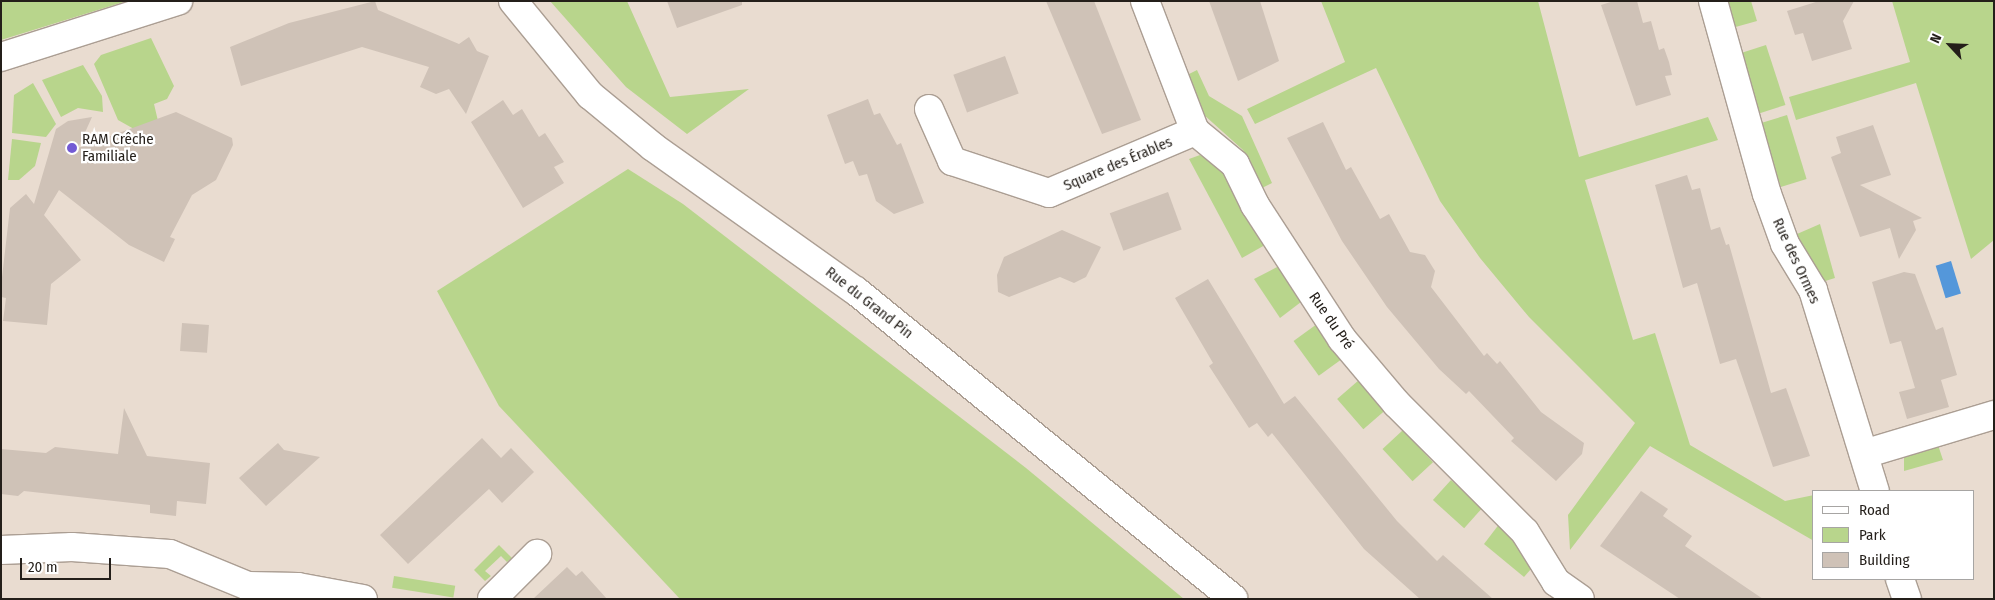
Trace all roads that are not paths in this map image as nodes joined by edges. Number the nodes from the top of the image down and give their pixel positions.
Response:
1 (178, 1) edge
2 (513, 1) edge
3 (1145, 1) edge
4 (1712, 1) edge
5 (1, 57) edge
6 (929, 110) dead end
7 (1195, 131) junction
8 (1994, 414) edge
9 (1864, 454) junction
10 (1875, 490) edge
11 (1, 550) edge
12 (537, 554) dead end
13 (1900, 580) edge
14 (363, 599) edge
15 (492, 599) edge
16 (1233, 599) edge
17 (1580, 599) edge
18 (1907, 599) edge

1 - 5 street
2 - 16 street, Rue du Grand Pin
3 - 7 street, Rue du Pré
4 - 9 street, Rue des Ormes
6 - 7 street, Square des Érables
7 - 17 street, Rue du Pré
8 - 9 street
9 - 10 street, Rue des Ormes
11 - 14 street
12 - 15 street
13 - 18 street

